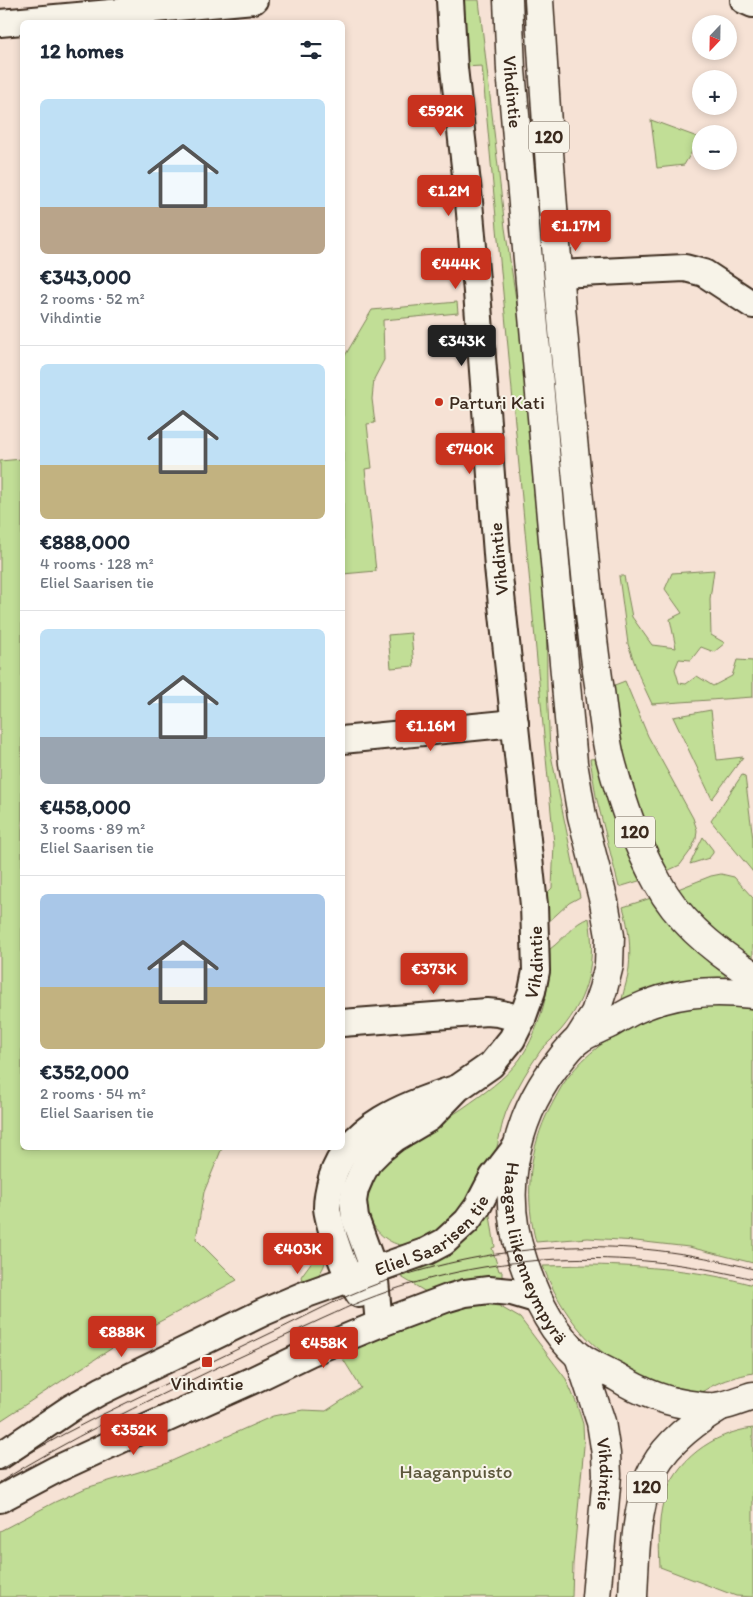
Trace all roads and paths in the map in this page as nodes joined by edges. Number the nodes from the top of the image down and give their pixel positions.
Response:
1 (254, 0) edge
2 (450, 0) edge
3 (508, 0) edge
4 (540, 0) edge
5 (744, 0) edge
6 (179, 3) edge
7 (753, 4) edge
8 (27, 20) edge
9 (20, 21) edge
10 (0, 23) edge
11 (558, 274) junction
12 (753, 305) edge
13 (515, 723) junction
14 (345, 740) edge
15 (753, 976) edge
16 (753, 994) edge
17 (522, 1019) junction
18 (345, 1023) edge
19 (578, 1040) junction
20 (458, 1088) junction
21 (516, 1147) junction
22 (374, 1270) junction
23 (348, 1279) junction
24 (539, 1300) junction
25 (378, 1324) junction
26 (579, 1356) junction
27 (741, 1401) edge
28 (0, 1456) edge
29 (0, 1499) edge
30 (596, 1597) edge
31 (633, 1597) edge

1 - 6 street
2 - 13 street, Vihdintie
3 - 19 main road, Vihdintie / 120
4 - 11 main road, Vihdintie / 120
5 - 7 street
6 - 8 street
9 - 10 street
11 - 12 street
11 - 15 main road, Vihdintie / 120
13 - 14 street
13 - 17 street, Vihdintie
16 - 19 main road, Haagan liikenneympyrä
17 - 18 street
17 - 20 street, Vihdintie
19 - 21 main road, Haagan liikenneympyrä
20 - 22 street, Vihdintie
20 - 23 street, Vihdintie
21 - 22 street, Eliel Saarisen tie
21 - 24 main road, Haagan liikenneympyrä
22 - 23 street, Eliel Saarisen tie
22 - 25 street, Vihdintie
23 - 25 street, Vihdintie
23 - 28 street, Eliel Saarisen tie
24 - 25 street
24 - 26 main road, Haagan liikenneympyrä
25 - 29 street
26 - 27 main road, Haagan liikenneympyrä
26 - 30 main road, Vihdintie / 120
27 - 31 main road, Vihdintie / 120

